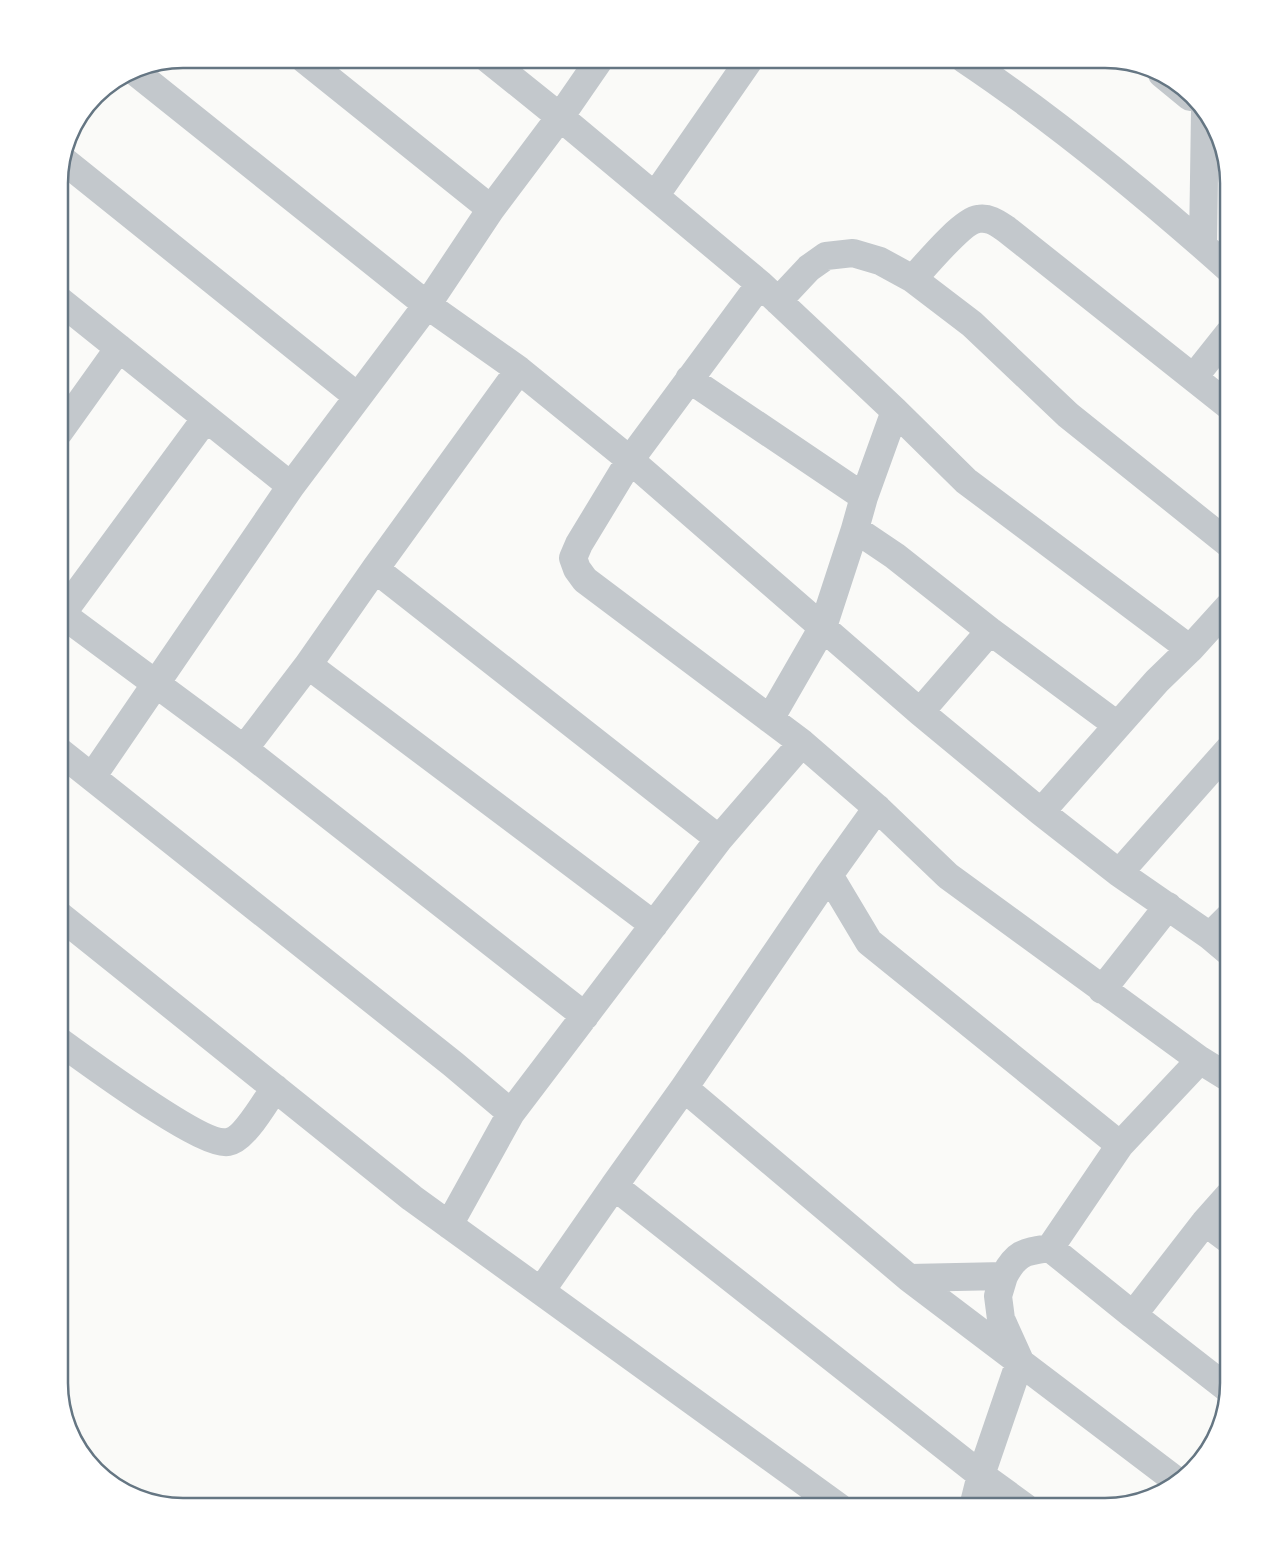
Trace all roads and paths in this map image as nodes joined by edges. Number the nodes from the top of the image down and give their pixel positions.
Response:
1 (315, 68) edge
2 (499, 68) edge
3 (594, 68) edge
4 (744, 68) edge
5 (977, 68) edge
6 (140, 76) edge
7 (560, 117) junction
8 (1206, 127) edge
9 (69, 165) edge
10 (654, 196) junction
11 (491, 209) junction
12 (1203, 245) junction
13 (1220, 261) edge
14 (913, 279) junction
15 (769, 292) junction
16 (427, 305) junction
17 (68, 307) edge
18 (1220, 344) edge
19 (119, 348) junction
20 (519, 370) junction
21 (1194, 377) junction
22 (688, 379) junction
23 (358, 397) junction
24 (1220, 399) edge
25 (895, 411) junction
26 (206, 418) junction
27 (68, 419) edge
28 (630, 460) junction
29 (291, 486) junction
30 (864, 497) junction
31 (855, 529) junction
32 (1220, 537) edge
33 (375, 570) junction
34 (68, 604) edge
35 (1220, 616) edge
36 (68, 621) edge
37 (823, 627) junction
38 (990, 631) junction
39 (1190, 649) junction
40 (308, 665) junction
41 (156, 683) junction
42 (920, 712) junction
43 (770, 719) junction
44 (1117, 725) junction
45 (802, 743) junction
46 (244, 749) junction
47 (68, 758) edge
48 (1220, 759) edge
49 (92, 777) junction
50 (877, 808) junction
51 (1041, 812) junction
52 (720, 839) junction
53 (1119, 873) junction
54 (829, 875) junction
55 (1168, 906) junction
56 (68, 922) edge
57 (654, 925) junction
58 (1220, 933) edge
59 (1102, 990) junction
60 (585, 1016) junction
61 (68, 1047) edge
62 (1200, 1060) junction
63 (1220, 1072) edge
64 (275, 1088) junction
65 (684, 1088) junction
66 (511, 1113) junction
67 (1120, 1145) junction
68 (614, 1186) junction
69 (1220, 1205) edge
70 (1205, 1222) junction
71 (449, 1225) junction
72 (1220, 1233) edge
73 (1050, 1248) junction
74 (1004, 1276) junction
75 (909, 1278) junction
76 (541, 1291) junction
77 (1133, 1315) junction
78 (1020, 1361) junction
79 (1220, 1382) edge
80 (981, 1475) junction
81 (1172, 1477) edge
82 (827, 1498) edge
83 (975, 1498) edge
84 (1013, 1498) edge

1 - 11 street
2 - 7 street
3 - 7 street
4 - 10 street
5 - 12 street
6 - 16 street
7 - 10 street
7 - 11 street
8 - 12 street
9 - 23 street
10 - 15 street
11 - 16 street
12 - 13 street
14 - 15 street
14 - 21 street
14 - 32 street
15 - 22 street
15 - 25 street
16 - 20 street
16 - 23 street
17 - 19 street
18 - 21 street
19 - 26 street
19 - 27 street
20 - 28 street
20 - 33 street
21 - 24 street
22 - 28 street
22 - 30 street
23 - 29 street
25 - 30 street
25 - 39 street
26 - 29 street
26 - 34 street
28 - 37 street
28 - 43 street
29 - 41 street
30 - 31 street
31 - 37 street
31 - 38 street
33 - 40 street
33 - 52 street
35 - 39 street
36 - 41 street
37 - 42 street
37 - 43 street
38 - 42 street
38 - 44 street
39 - 44 street
40 - 46 street
40 - 57 street
41 - 46 street
41 - 49 street
42 - 51 street
43 - 45 street
44 - 51 street
45 - 50 street
45 - 52 street
46 - 60 street
47 - 49 street
48 - 53 street
49 - 66 street
50 - 54 street
50 - 59 street
51 - 53 street
52 - 57 street
53 - 55 street
54 - 65 street
54 - 67 street
55 - 58 street
55 - 59 street
56 - 64 street
57 - 60 street
59 - 62 street
60 - 66 street
61 - 64 street
62 - 63 street
62 - 67 street
64 - 71 street
65 - 68 street
65 - 75 street
66 - 71 street
67 - 73 street
68 - 76 street
68 - 80 street
69 - 70 street
70 - 72 street
70 - 77 street
71 - 76 street
73 - 74 street
73 - 77 street
74 - 75 street
74 - 78 street
75 - 78 street
76 - 82 street
77 - 79 street
78 - 80 street
78 - 81 street
80 - 83 street
80 - 84 street

